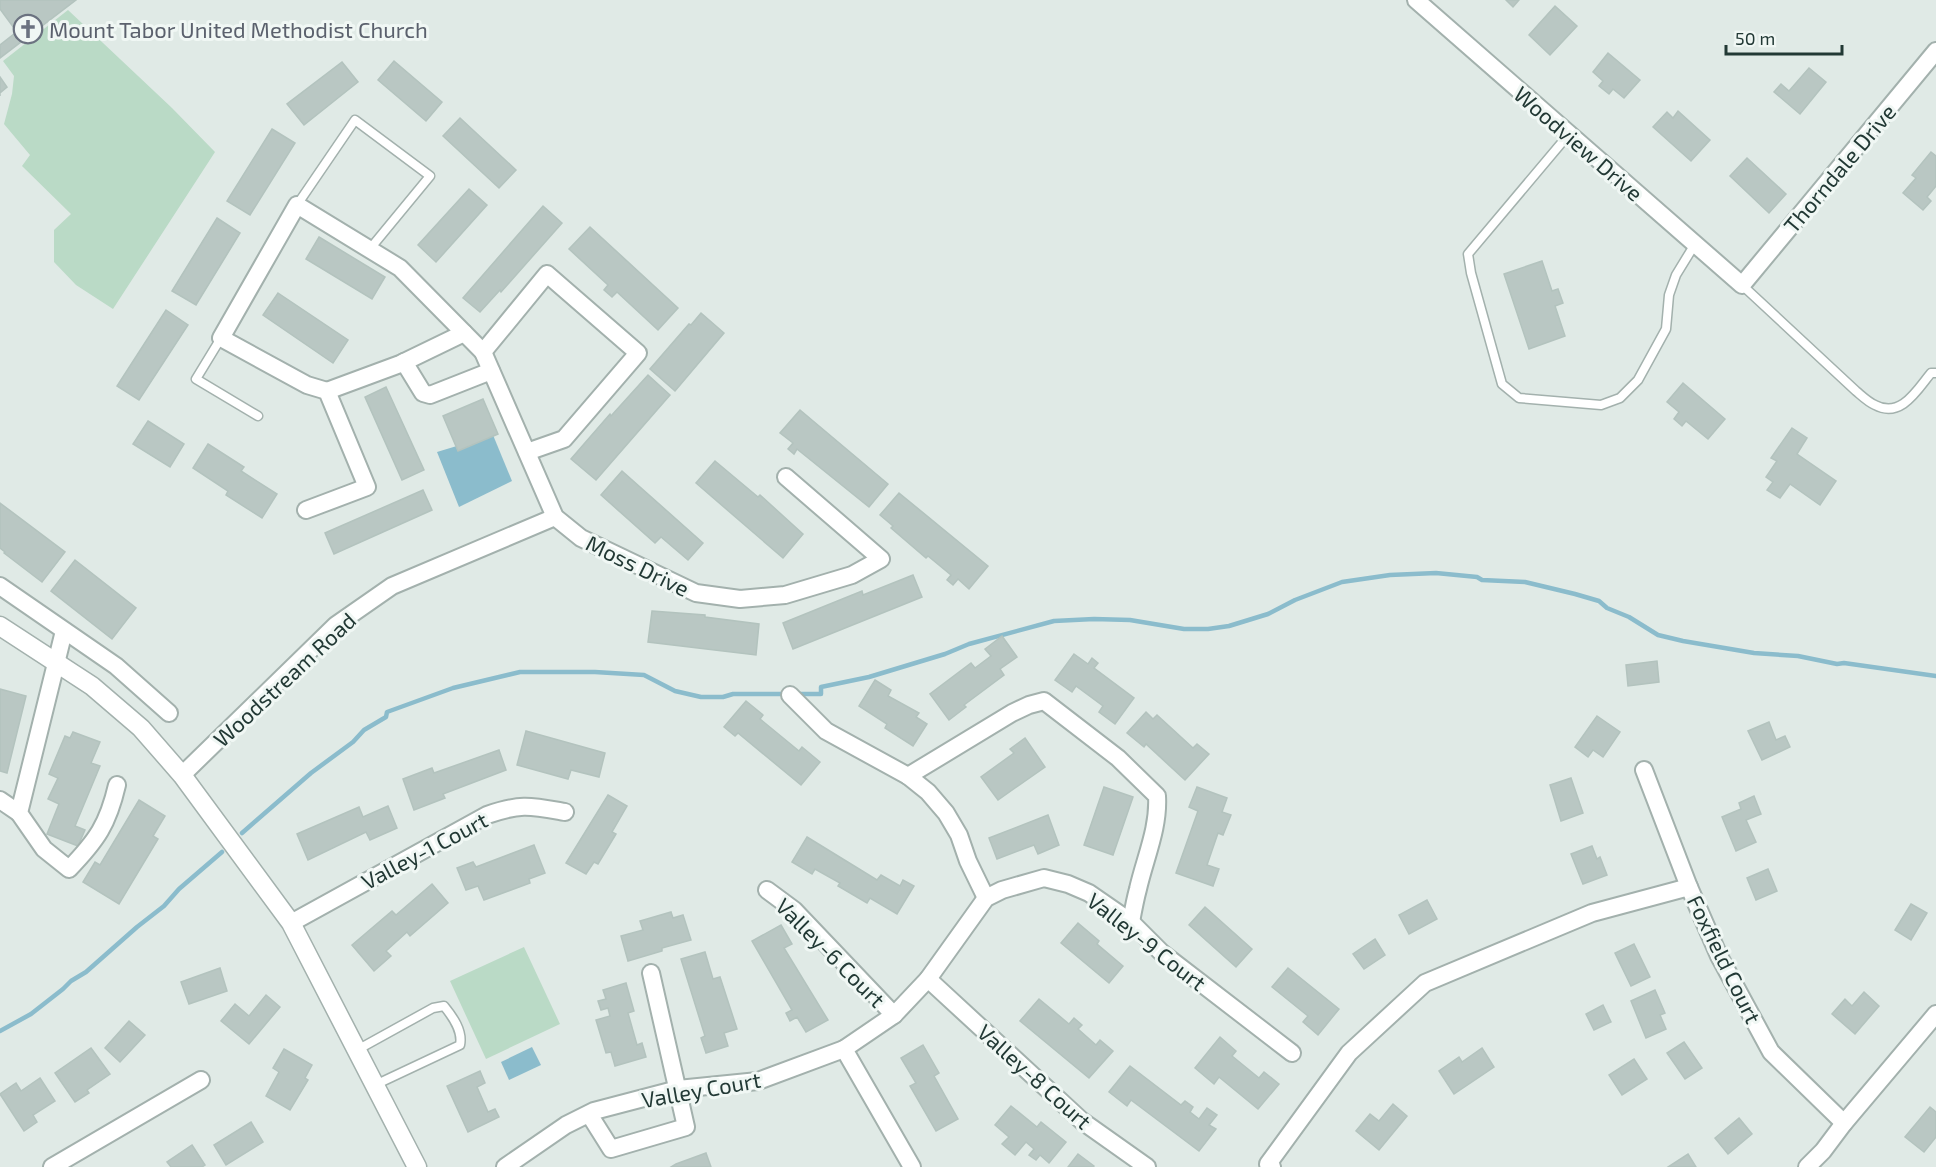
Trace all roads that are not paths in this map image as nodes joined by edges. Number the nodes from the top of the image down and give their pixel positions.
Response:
1 (1416, 0) edge
2 (1936, 51) edge
3 (1569, 134) junction
4 (297, 205) junction
5 (1695, 244) junction
6 (369, 250) junction
7 (1742, 285) junction
8 (464, 333) junction
9 (221, 338) junction
10 (483, 352) junction
11 (404, 362) junction
12 (491, 371) junction
13 (1936, 373) edge
14 (327, 392) junction
15 (258, 416) dead end
16 (527, 453) junction
17 (786, 477) dead end
18 (306, 510) dead end
19 (555, 517) junction
20 (0, 586) edge
21 (0, 626) edge
22 (64, 631) junction
23 (57, 662) junction
24 (790, 695) dead end
25 (169, 713) dead end
26 (1644, 770) dead end
27 (182, 775) junction
28 (908, 776) junction
29 (117, 785) dead end
30 (0, 800) edge
31 (565, 812) dead end
32 (19, 813) junction
33 (1689, 886) junction
34 (767, 890) dead end
35 (986, 898) junction
36 (1131, 922) junction
37 (291, 923) junction
38 (651, 973) dead end
39 (928, 979) junction
40 (1936, 1014) edge
41 (894, 1016) junction
42 (844, 1049) junction
43 (357, 1050) junction
44 (1292, 1053) dead end
45 (201, 1080) dead end
46 (375, 1085) junction
47 (678, 1089) junction
48 (589, 1114) junction
49 (1844, 1124) junction
50 (514, 1165) edge
51 (1270, 1166) edge
52 (52, 1167) edge
53 (417, 1167) edge
54 (912, 1167) edge
55 (1147, 1167) edge
56 (1807, 1167) edge

1 - 3 street, Woodview Drive
2 - 7 street, Thorndale Drive
3 - 5 street, Woodview Drive
3 - 5 lane
4 - 6 street
4 - 6 lane
4 - 9 street
5 - 7 street, Woodview Drive
6 - 8 street
7 - 13 lane
8 - 10 street
8 - 11 street
9 - 14 street
9 - 15 lane
10 - 12 street
10 - 16 street
11 - 12 street
11 - 14 street
12 - 16 street
14 - 18 street
16 - 19 street
17 - 19 street, Moss Drive
19 - 27 street, Woodstream Road
20 - 22 street
21 - 23 street
22 - 23 street
22 - 25 street
23 - 27 street
23 - 32 street
24 - 28 street
26 - 33 street, Foxfield Court
27 - 37 street
28 - 35 street
28 - 36 street
29 - 32 street
30 - 32 street
31 - 37 street, Valley-1 Court
33 - 49 street, Foxfield Court
33 - 51 street
34 - 41 street, Valley-6 Court
35 - 36 street, Valley-9 Court
35 - 39 street, Valley Court
36 - 44 street, Valley-9 Court
37 - 43 street
38 - 47 street
39 - 41 street, Valley Court
39 - 55 street, Valley-8 Court
40 - 49 street
41 - 42 street, Valley Court
42 - 47 street, Valley Court
42 - 54 street
43 - 46 street
43 - 46 lane
45 - 52 street
46 - 53 street
47 - 48 street, Valley Court
47 - 48 street
48 - 50 street, Valley Court
49 - 56 street

